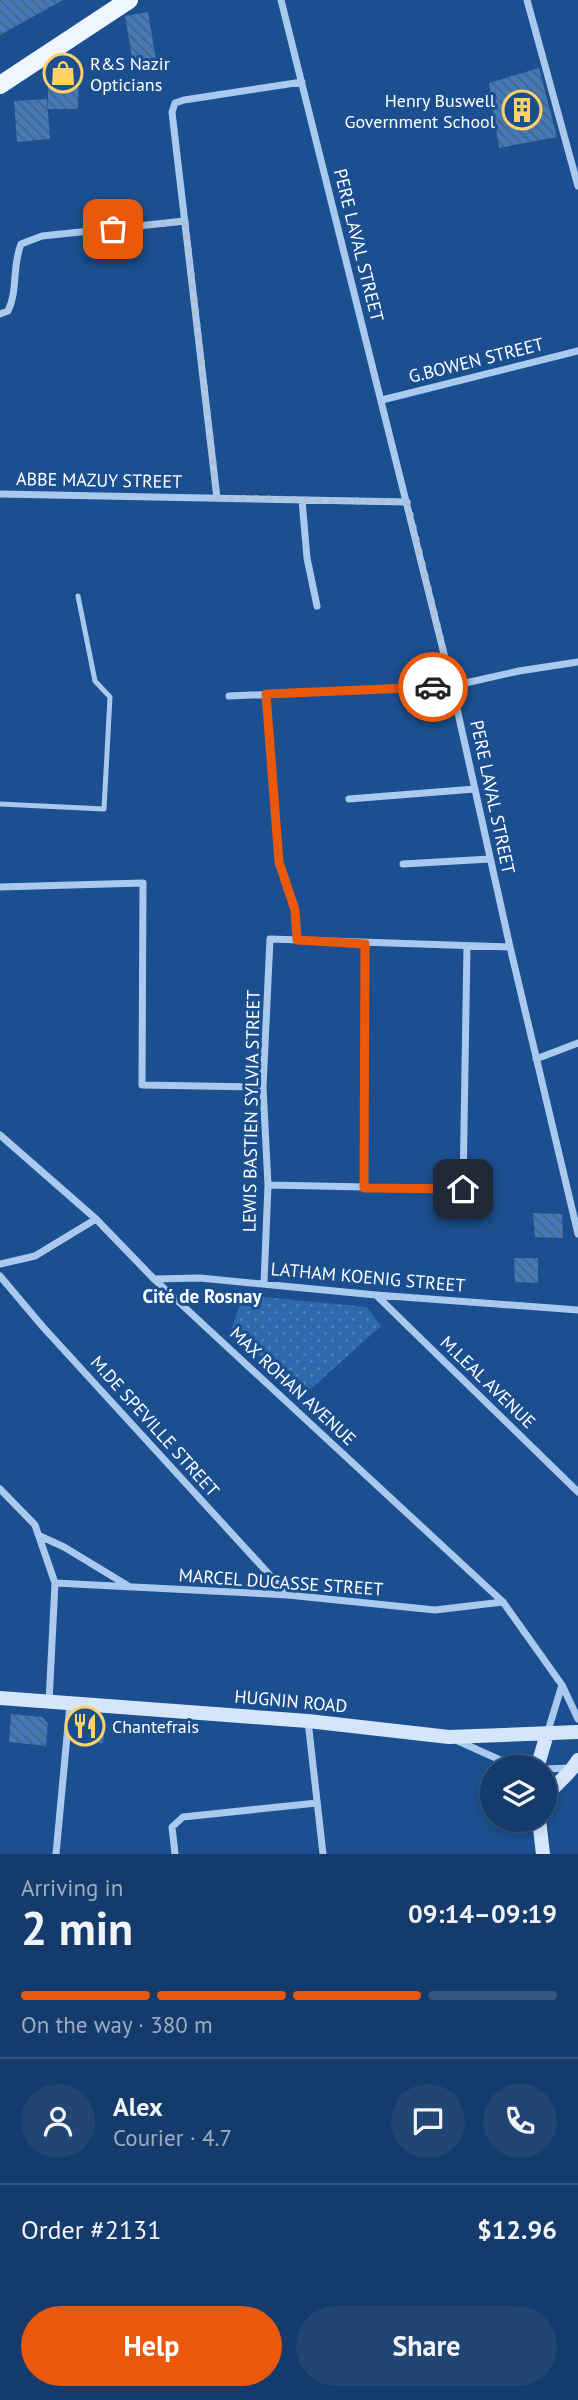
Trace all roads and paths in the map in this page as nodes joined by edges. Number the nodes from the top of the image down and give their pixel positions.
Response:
1 (129, 0) edge
2 (281, 0) edge
3 (527, 0) edge
4 (302, 82) junction
5 (0, 85) edge
6 (578, 186) edge
7 (185, 221) junction
8 (0, 314) edge
9 (578, 351) edge
10 (382, 400) junction
11 (0, 494) edge
12 (217, 498) junction
13 (302, 500) junction
14 (407, 502) junction
15 (78, 596) dead end
16 (317, 606) dead end
17 (578, 662) edge
18 (452, 686) junction
19 (266, 694) junction
20 (229, 696) dead end
21 (475, 789) junction
22 (349, 799) dead end
23 (0, 804) edge
24 (490, 859) junction
25 (403, 864) dead end
26 (0, 887) edge
27 (297, 940) junction
28 (365, 944) junction
29 (467, 946) junction
30 (510, 947) junction
31 (578, 1043) edge
32 (536, 1059) junction
33 (263, 1087) junction
34 (0, 1135) edge
35 (268, 1185) junction
36 (364, 1188) junction
37 (96, 1219) junction
38 (578, 1234) edge
39 (0, 1264) edge
40 (0, 1276) edge
41 (154, 1279) junction
42 (264, 1283) junction
43 (376, 1296) junction
44 (578, 1310) edge
45 (0, 1489) edge
46 (578, 1492) edge
47 (40, 1536) junction
48 (55, 1583) junction
49 (130, 1587) junction
50 (288, 1595) junction
51 (503, 1602) junction
52 (562, 1685) junction
53 (0, 1698) edge
54 (49, 1703) junction
55 (70, 1704) junction
56 (578, 1719) edge
57 (308, 1721) junction
58 (578, 1732) edge
59 (547, 1734) junction
60 (450, 1737) junction
61 (489, 1755) edge
62 (541, 1755) edge
63 (576, 1765) edge
64 (557, 1767) edge
65 (557, 1782) edge
66 (317, 1803) junction
67 (541, 1832) edge
68 (56, 1854) edge
69 (175, 1854) edge
70 (323, 1854) edge
71 (543, 1854) edge

1 - 5 main road
2 - 4 street, PERE LAVAL STREET
3 - 6 street
4 - 7 street
4 - 10 street, PERE LAVAL STREET
7 - 8 street
7 - 12 street
9 - 10 street, G.BOWEN STREET
10 - 14 street, PERE LAVAL STREET
11 - 12 street, ABBE MAZUY STREET
12 - 13 street, ABBE MAZUY STREET
13 - 14 street, ABBE MAZUY STREET
13 - 16 street
14 - 18 street, PERE LAVAL STREET
15 - 23 lane
17 - 18 street
18 - 19 street
18 - 21 street, PERE LAVAL STREET
19 - 20 street
19 - 27 street
21 - 22 street
21 - 24 street, PERE LAVAL STREET
24 - 25 street
24 - 30 street, PERE LAVAL STREET
26 - 33 street
27 - 28 street
27 - 33 street, LEWIS BASTIEN SYLVIA STREET
28 - 29 street
28 - 36 street
29 - 30 street
29 - 36 street
30 - 32 street, PERE LAVAL STREET
31 - 32 street
32 - 38 street, PERE LAVAL STREET
33 - 35 street, LEWIS BASTIEN SYLVIA STREET
34 - 37 street, MAX ROHAN AVENUE
35 - 36 street
35 - 42 street, LEWIS BASTIEN SYLVIA STREET
37 - 39 street
37 - 41 street, MAX ROHAN AVENUE
40 - 50 street, M.DE SPEVILLE STREET
41 - 42 street, LATHAM KOENIG STREET
41 - 51 street, MAX ROHAN AVENUE
42 - 43 street, LATHAM KOENIG STREET
43 - 44 street, LATHAM KOENIG STREET
43 - 46 street, M.LEAL AVENUE
45 - 47 street
47 - 48 street
47 - 49 street
48 - 49 street, MARCEL DUCASSE STREET
48 - 54 street
49 - 50 street, MARCEL DUCASSE STREET
50 - 51 street, MARCEL DUCASSE STREET
51 - 52 street, MAX ROHAN AVENUE
52 - 56 street, MAX ROHAN AVENUE
52 - 59 street
53 - 54 main road, HUGNIN ROAD
54 - 55 main road, HUGNIN ROAD
55 - 57 main road, HUGNIN ROAD
55 - 68 street
57 - 60 main road, HUGNIN ROAD
57 - 66 street
58 - 59 main road, HUGNIN ROAD
59 - 60 main road, HUGNIN ROAD
59 - 62 main road
60 - 61 street
63 - 64 street
63 - 65 main road
66 - 69 street
66 - 70 street
67 - 71 main road

